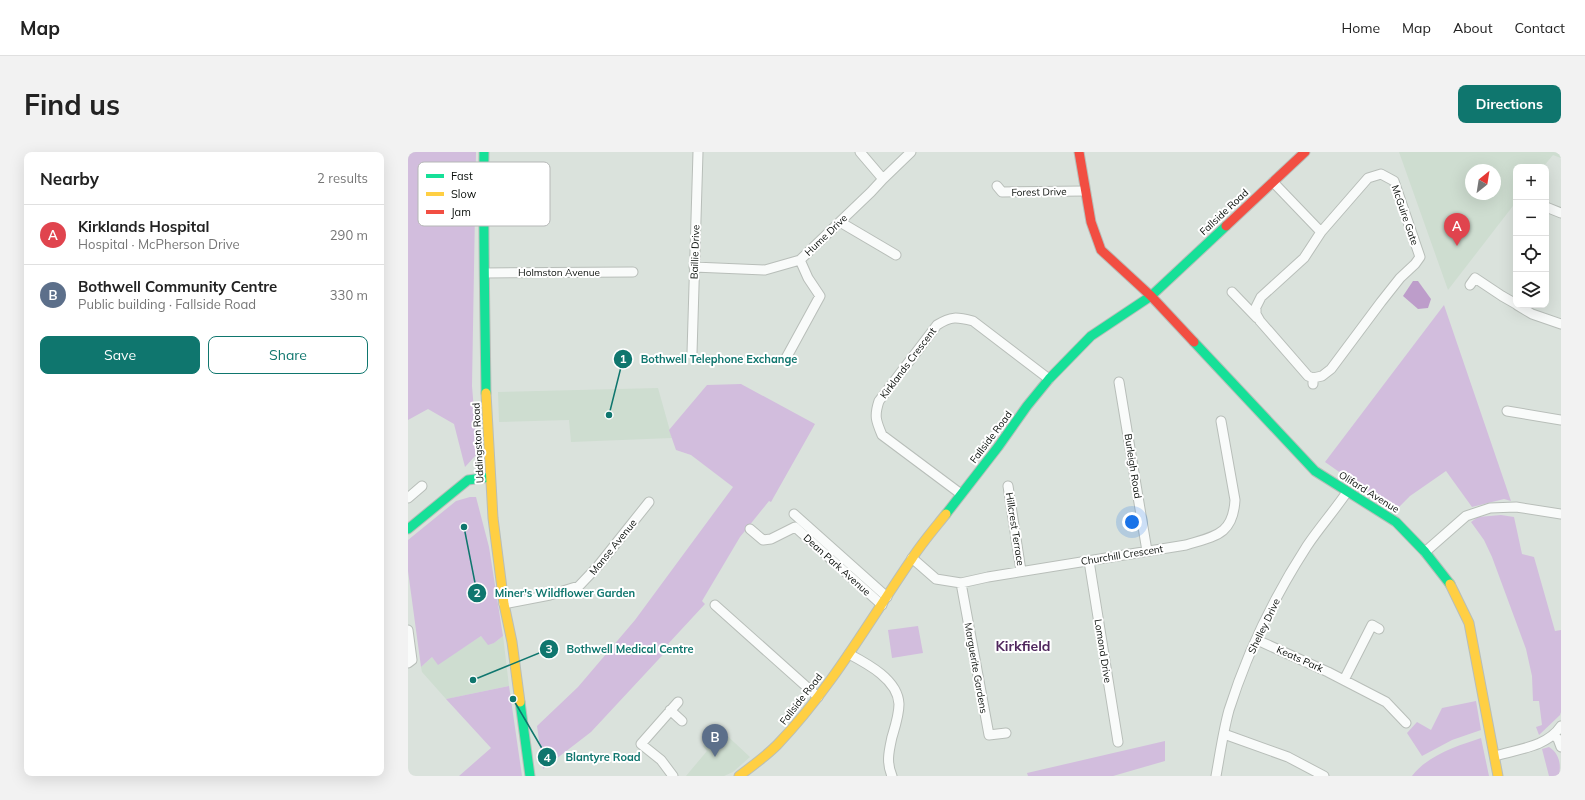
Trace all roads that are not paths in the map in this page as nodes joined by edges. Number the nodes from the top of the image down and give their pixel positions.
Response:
1 (484, 152) edge
2 (698, 152) edge
3 (860, 152) edge
4 (911, 152) edge
5 (1079, 152) edge
6 (1305, 152) edge
7 (484, 162) edge
8 (883, 178) junction
9 (1273, 182) junction
10 (997, 186) dead end
11 (1085, 191) junction
12 (1549, 208) edge
13 (1561, 213) edge
14 (840, 222) junction
15 (483, 226) edge
16 (1320, 232) junction
17 (896, 255) dead end
18 (800, 260) junction
19 (694, 267) junction
20 (633, 272) dead end
21 (486, 273) junction
22 (1473, 282) dead end
23 (1232, 292) dead end
24 (1152, 296) junction
25 (1513, 303) edge
26 (1522, 308) edge
27 (1260, 321) junction
28 (1561, 324) edge
29 (692, 353) dead end
30 (784, 360) dead end
31 (1049, 379) junction
32 (1119, 382) dead end
33 (1507, 411) dead end
34 (1561, 420) edge
35 (1221, 422) dead end
36 (490, 477) junction
37 (422, 486) dead end
38 (1008, 486) dead end
39 (1347, 492) junction
40 (961, 494) junction
41 (408, 498) edge
42 (648, 502) dead end
43 (794, 514) dead end
44 (1561, 514) edge
45 (408, 528) edge
46 (750, 529) dead end
47 (1147, 551) junction
48 (1425, 552) junction
49 (912, 558) junction
50 (1088, 561) junction
51 (1022, 571) junction
52 (961, 583) junction
53 (885, 601) junction
54 (504, 604) junction
55 (716, 605) dead end
56 (1379, 629) dead end
57 (408, 630) edge
58 (1257, 640) junction
59 (849, 654) junction
60 (408, 663) edge
61 (1344, 680) junction
62 (818, 697) junction
63 (678, 702) dead end
64 (670, 710) junction
65 (682, 721) dead end
66 (1406, 723) dead end
67 (1561, 726) edge
68 (1006, 733) dead end
69 (1224, 734) junction
70 (1554, 735) junction
71 (1118, 742) dead end
72 (1561, 747) edge
73 (1495, 756) junction
74 (529, 775) edge
75 (673, 776) edge
76 (739, 776) edge
77 (892, 776) edge
78 (1216, 776) edge
79 (1324, 776) edge
80 (1498, 776) edge

1 - 7 street, Uddingston Road
2 - 19 street, Baillie Drive
3 - 8 street
4 - 8 street, Hume Drive
5 - 11 street, Olifard Avenue
6 - 9 street, Fallside Road
8 - 14 street, Hume Drive
9 - 16 street
9 - 24 street, Fallside Road
10 - 11 street, Forest Drive
11 - 24 street, Olifard Avenue
12 - 13 street
14 - 17 street
14 - 18 street, Hume Drive
15 - 21 street, Uddingston Road
16 - 27 street, McGuire Gate
16 - 27 street, McGuire Gate
18 - 19 street, Hume Drive
18 - 30 street
19 - 29 street, Baillie Drive
20 - 21 street, Holmston Avenue
21 - 36 street, Uddingston Road
22 - 25 street
23 - 27 street
24 - 31 street, Fallside Road
24 - 39 street, Olifard Avenue
26 - 28 street
31 - 40 street, Fallside Road
31 - 40 street, Kirklands Crescent
32 - 47 street, Burleigh Road
33 - 34 street
35 - 47 street, Churchill Crescent
36 - 45 street
36 - 54 street, Uddingston Road
37 - 41 street
38 - 51 street, Hillcrest Terrace
39 - 48 street, Olifard Avenue
39 - 58 street, Shelley Drive
40 - 49 street, Fallside Road
42 - 54 street, Manse Avenue
43 - 53 street
44 - 48 street
46 - 53 street, Dean Park Avenue
47 - 50 street, Churchill Crescent
48 - 73 street, Olifard Avenue
49 - 52 street, Churchill Crescent
49 - 53 street, Fallside Road
50 - 51 street, Churchill Crescent
50 - 71 street, Lomond Drive
51 - 52 street, Churchill Crescent
52 - 68 street, Marguerite Gardens
53 - 59 street, Fallside Road
54 - 74 street, Uddingston Road
55 - 62 street
56 - 61 street
57 - 60 street
58 - 61 street, Keats Park
58 - 69 street, Shelley Drive
59 - 62 street, Fallside Road
59 - 77 street
61 - 66 street, Keats Park
62 - 76 street, Fallside Road
63 - 64 street
64 - 65 street
64 - 75 street
67 - 70 street
69 - 78 street, Shelley Drive
69 - 79 street
70 - 72 street
70 - 73 street
73 - 80 street, Olifard Avenue

